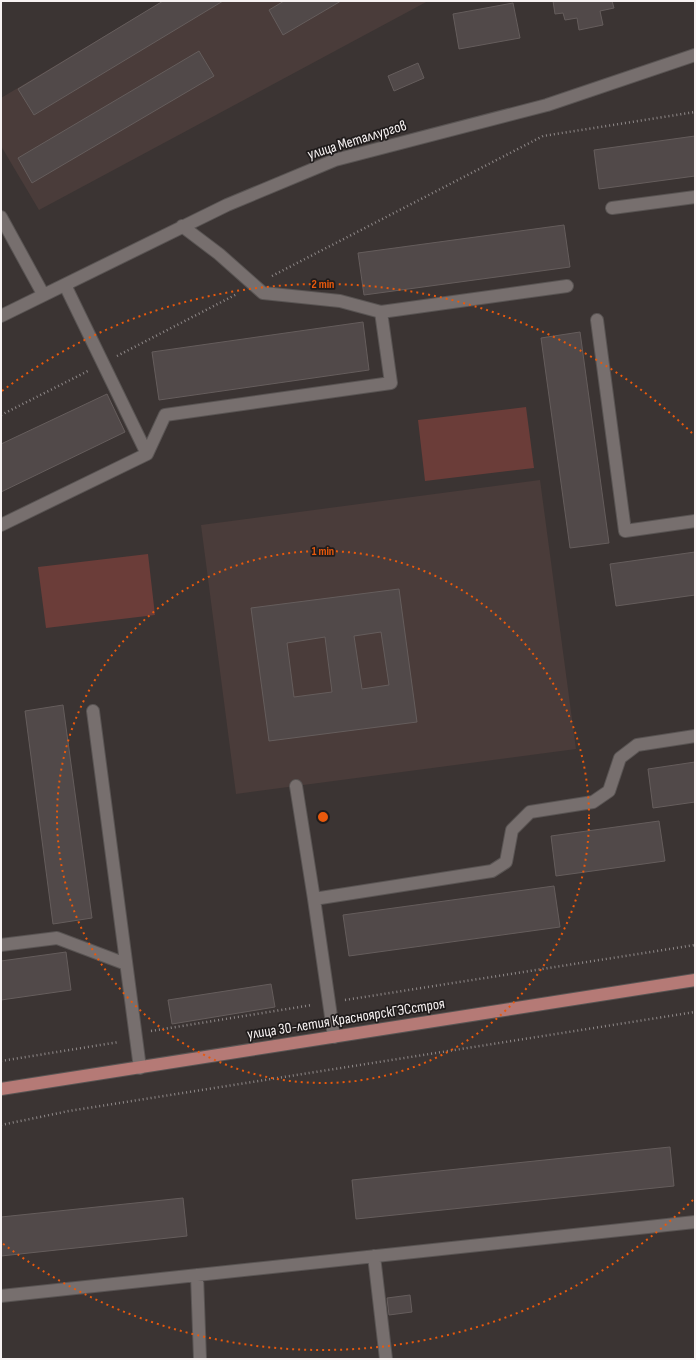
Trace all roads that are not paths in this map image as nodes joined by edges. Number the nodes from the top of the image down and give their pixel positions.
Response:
1 (695, 55) edge
2 (695, 197) edge
3 (612, 208) dead end
4 (1, 217) edge
5 (182, 226) junction
6 (65, 285) junction
7 (567, 286) dead end
8 (43, 294) junction
9 (381, 312) junction
10 (1, 316) edge
11 (597, 320) dead end
12 (147, 454) junction
13 (695, 521) edge
14 (1, 525) edge
15 (93, 711) dead end
16 (695, 736) edge
17 (296, 786) dead end
18 (314, 899) junction
19 (1, 945) edge
20 (126, 964) junction
21 (695, 980) edge
22 (334, 1037) junction
23 (140, 1068) junction
24 (1, 1089) edge
25 (695, 1222) edge
26 (374, 1256) junction
27 (197, 1275) junction
28 (1, 1296) edge
29 (200, 1359) edge
30 (386, 1359) edge

1 - 5 street, улица Металлургов
2 - 3 street
4 - 8 street
5 - 6 street, улица Металлургов
5 - 9 street
6 - 8 street, улица Металлургов
6 - 12 street
7 - 9 street
8 - 10 street, улица Металлургов
9 - 12 street
11 - 13 street
12 - 14 street
15 - 20 street
16 - 18 street
17 - 18 street
18 - 22 street
19 - 20 street
20 - 23 street
21 - 22 main road, улица 30-летия КрасноярскГЭСстроя
22 - 23 main road, улица 30-летия КрасноярскГЭСстроя
23 - 24 main road, улица 30-летия КрасноярскГЭСстроя
25 - 26 street
26 - 27 street
26 - 30 street
27 - 28 street
27 - 29 street

